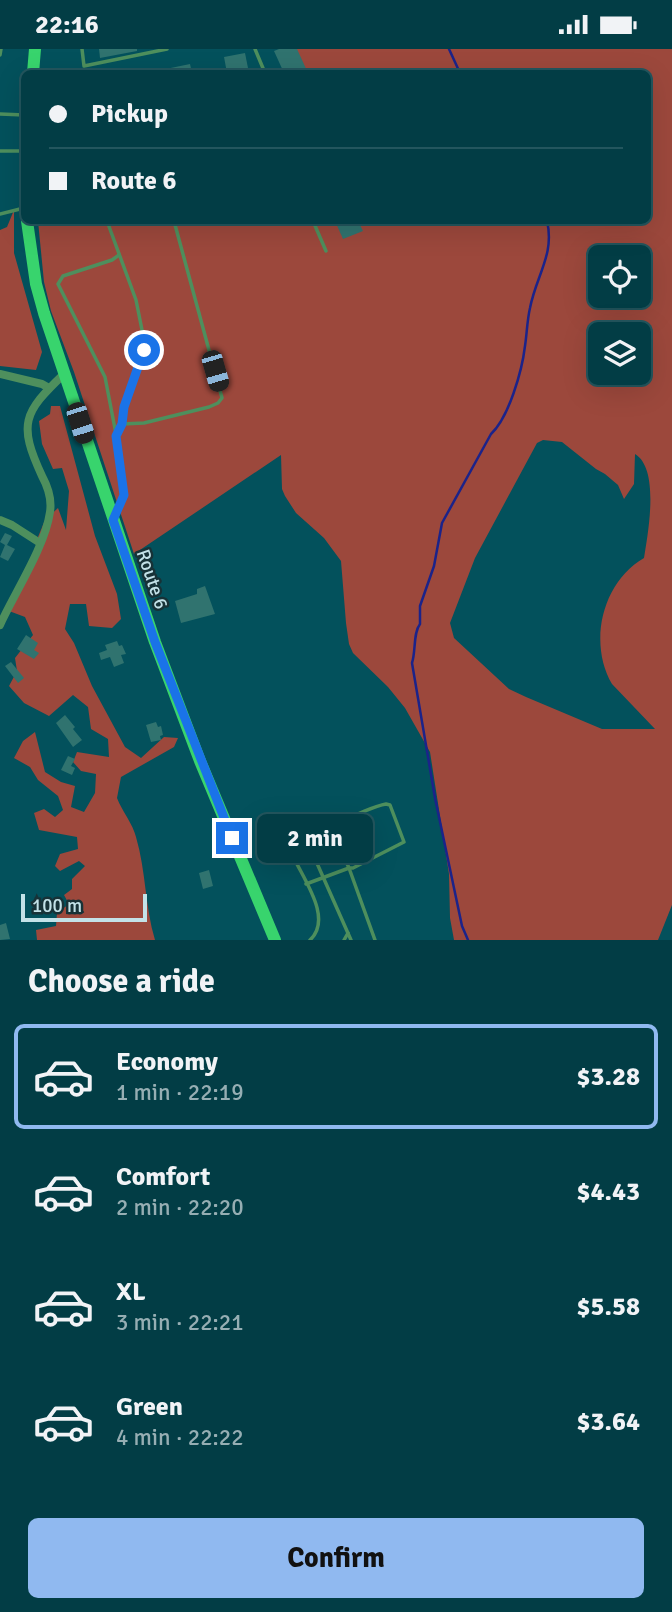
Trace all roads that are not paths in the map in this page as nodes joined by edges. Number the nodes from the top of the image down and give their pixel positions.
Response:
1 (1, 49) edge
2 (35, 49) edge
3 (82, 49) edge
4 (167, 49) edge
5 (255, 49) edge
6 (0, 55) edge
7 (33, 70) edge
8 (264, 70) edge
9 (0, 114) edge
10 (21, 115) edge
11 (0, 151) edge
12 (21, 151) edge
13 (21, 209) edge
14 (0, 214) edge
15 (27, 224) edge
16 (108, 224) edge
17 (175, 224) edge
18 (314, 224) edge
19 (326, 251) dead end
20 (119, 255) junction
21 (0, 374) edge
22 (64, 374) junction
23 (49, 388) junction
24 (122, 424) junction
25 (116, 436) junction
26 (0, 520) edge
27 (113, 520) junction
28 (40, 544) junction
29 (4, 607) edge
30 (0, 625) edge
31 (331, 828) junction
32 (308, 843) junction
33 (349, 868) junction
34 (323, 877) junction
35 (306, 884) junction
36 (348, 933) junction
37 (275, 940) edge
38 (310, 940) edge
39 (344, 940) edge
40 (351, 940) edge
41 (375, 940) edge

1 - 6 lane
2 - 7 main road
3 - 4 lane
5 - 8 lane
9 - 10 lane
11 - 12 lane
13 - 14 lane
15 - 22 main road, Route 6
16 - 20 lane
17 - 24 lane
18 - 19 lane
20 - 24 lane
20 - 25 lane
21 - 23 street
22 - 23 street
22 - 27 main road, Route 6
23 - 28 street
24 - 25 lane
25 - 27 lane
26 - 28 street
27 - 37 main road, Route 6
28 - 29 street
29 - 30 street
31 - 32 lane
31 - 33 lane
31 - 33 lane
32 - 34 lane
32 - 35 lane
33 - 34 lane
33 - 41 lane
34 - 35 lane
34 - 36 lane
35 - 38 lane
36 - 39 lane
36 - 40 lane

